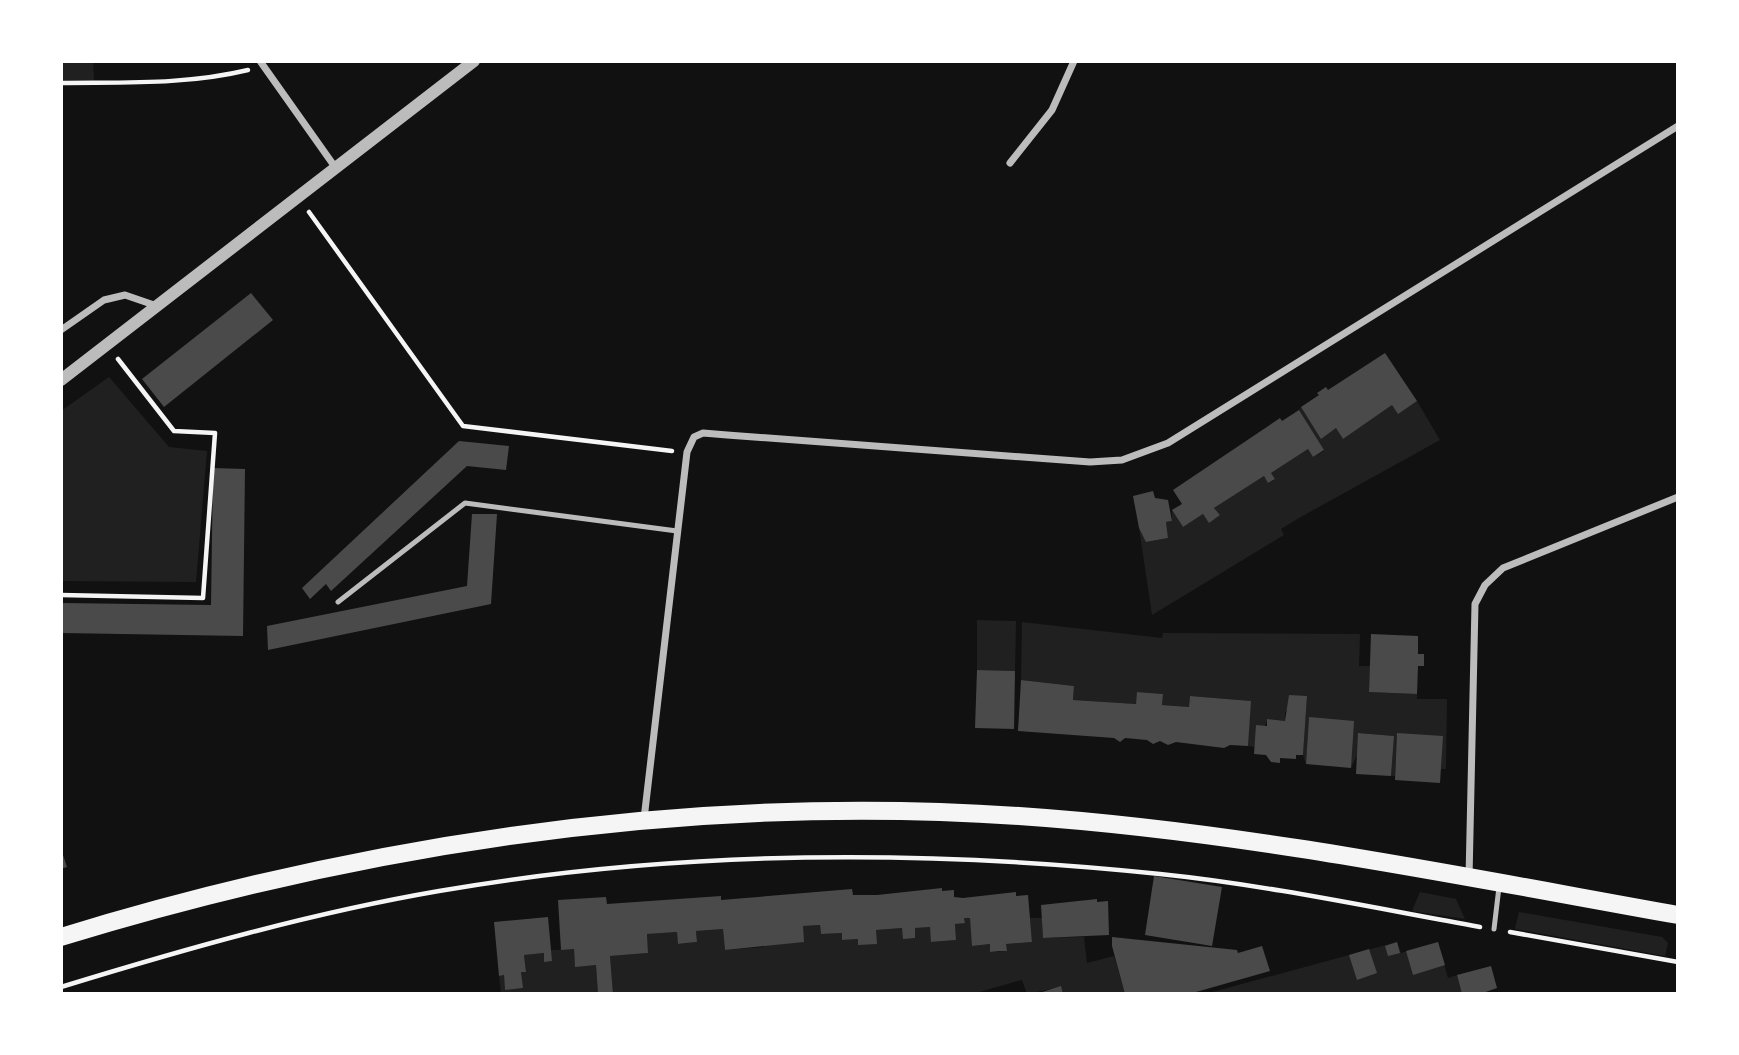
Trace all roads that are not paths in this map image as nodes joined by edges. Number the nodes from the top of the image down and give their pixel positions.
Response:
1 (474, 61) edge
2 (1074, 61) edge
3 (261, 64) edge
4 (1678, 126) edge
5 (1010, 163) dead end
6 (335, 167) junction
7 (158, 306) junction
8 (61, 330) edge
9 (61, 380) edge
10 (1678, 497) edge
11 (677, 531) junction
12 (338, 602) dead end
13 (644, 820) junction
14 (1469, 878) junction
15 (1499, 883) junction
16 (1678, 915) edge
17 (1494, 929) road end
18 (61, 937) edge

1 - 6 street
2 - 5 street
3 - 6 street
4 - 11 street
6 - 7 street
7 - 8 street
7 - 9 street
10 - 14 street
11 - 12 lane
11 - 13 street
13 - 14 main road
13 - 18 main road
14 - 15 main road
15 - 16 main road
15 - 17 lane

